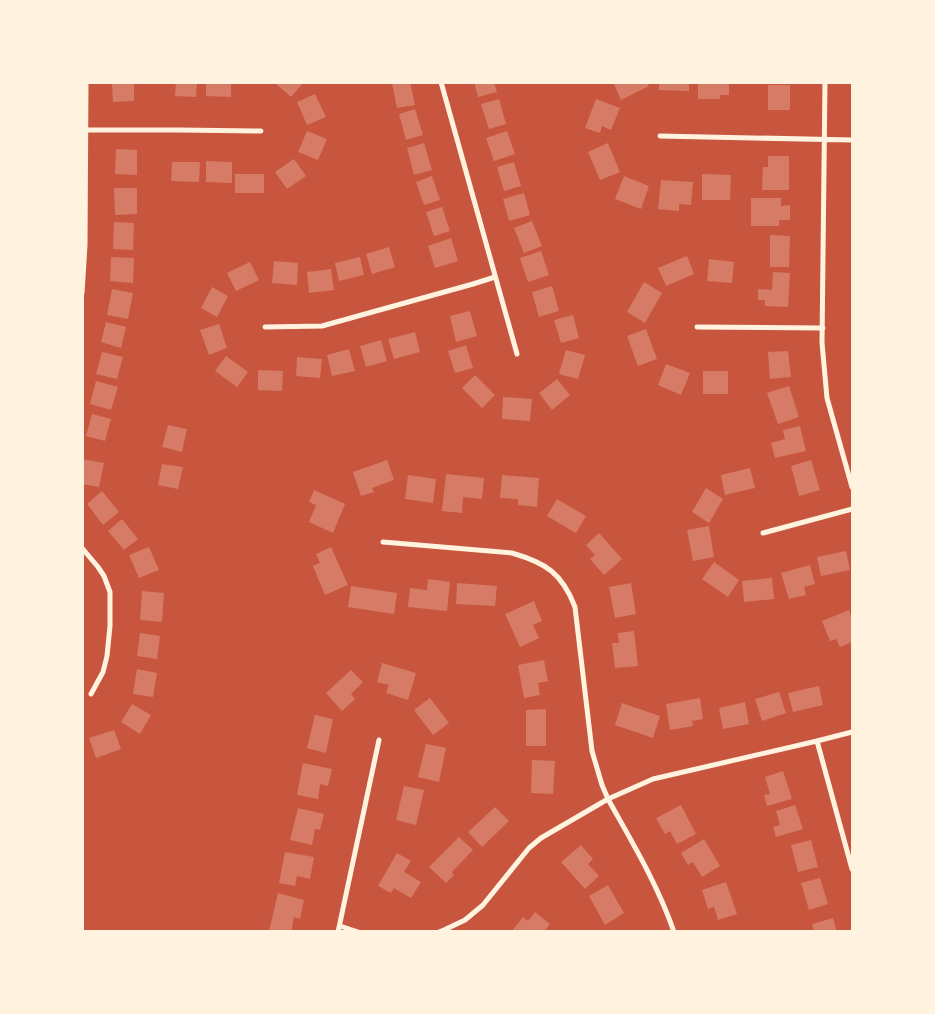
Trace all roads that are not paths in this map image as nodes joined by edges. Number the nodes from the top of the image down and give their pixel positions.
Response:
1 (86, 82) edge
2 (441, 82) edge
3 (825, 82) edge
4 (84, 130) edge
5 (261, 132) dead end
6 (660, 136) dead end
7 (825, 140) junction
8 (852, 140) edge
9 (495, 277) junction
10 (82, 293) edge
11 (265, 327) dead end
12 (697, 328) dead end
13 (823, 328) junction
14 (517, 354) dead end
15 (852, 487) edge
16 (852, 508) edge
17 (763, 533) dead end
18 (383, 542) dead end
19 (82, 548) edge
20 (90, 694) dead end
21 (852, 732) edge
22 (379, 740) dead end
23 (817, 742) junction
24 (608, 799) junction
25 (852, 869) edge
26 (339, 929) edge
27 (358, 932) edge
28 (439, 932) edge
29 (674, 932) edge

1 - 4 street
2 - 9 street
3 - 7 street
4 - 5 street
4 - 10 street
6 - 7 street
7 - 8 street
7 - 13 street
9 - 11 street
9 - 14 street
12 - 13 street
13 - 15 street
16 - 17 street
18 - 24 street
19 - 20 street
21 - 23 street
22 - 26 street
23 - 24 street
23 - 25 street
24 - 28 street
24 - 29 street
26 - 27 street

